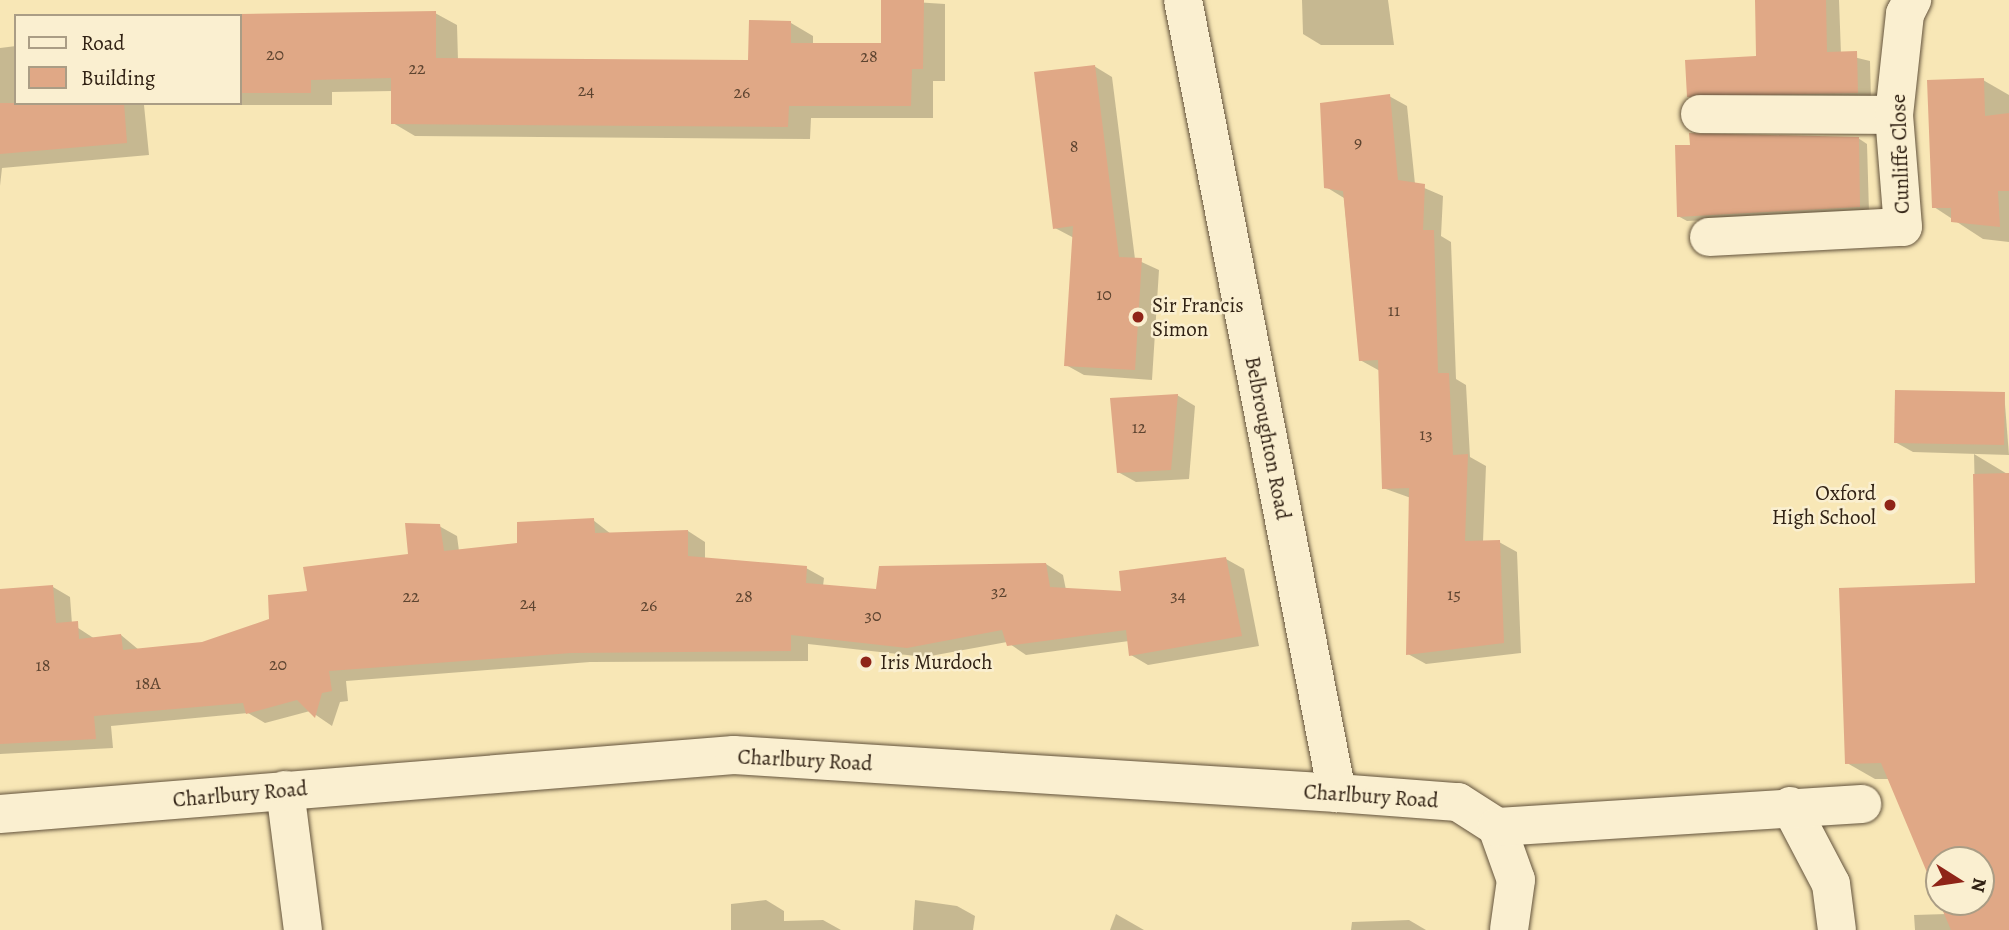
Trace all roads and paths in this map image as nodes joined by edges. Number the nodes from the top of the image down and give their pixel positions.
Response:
1 (1182, 0) edge
2 (1912, 0) edge
3 (1700, 114) dead end
4 (1894, 115) junction
5 (1709, 237) dead end
6 (285, 790) junction
7 (1337, 793) junction
8 (1862, 804) dead end
9 (1790, 806) junction
10 (0, 814) edge
11 (1497, 827) junction
12 (303, 930) edge
13 (1508, 930) edge
14 (1837, 930) edge

1 - 7 street, Belbroughton Road
2 - 4 street, Cunliffe Close
3 - 4 street
4 - 5 street, Cunliffe Close
6 - 7 street, Charlbury Road
6 - 10 street, Charlbury Road
6 - 12 street
7 - 11 street, Charlbury Road
8 - 9 street
9 - 11 street
9 - 14 street
11 - 13 street

